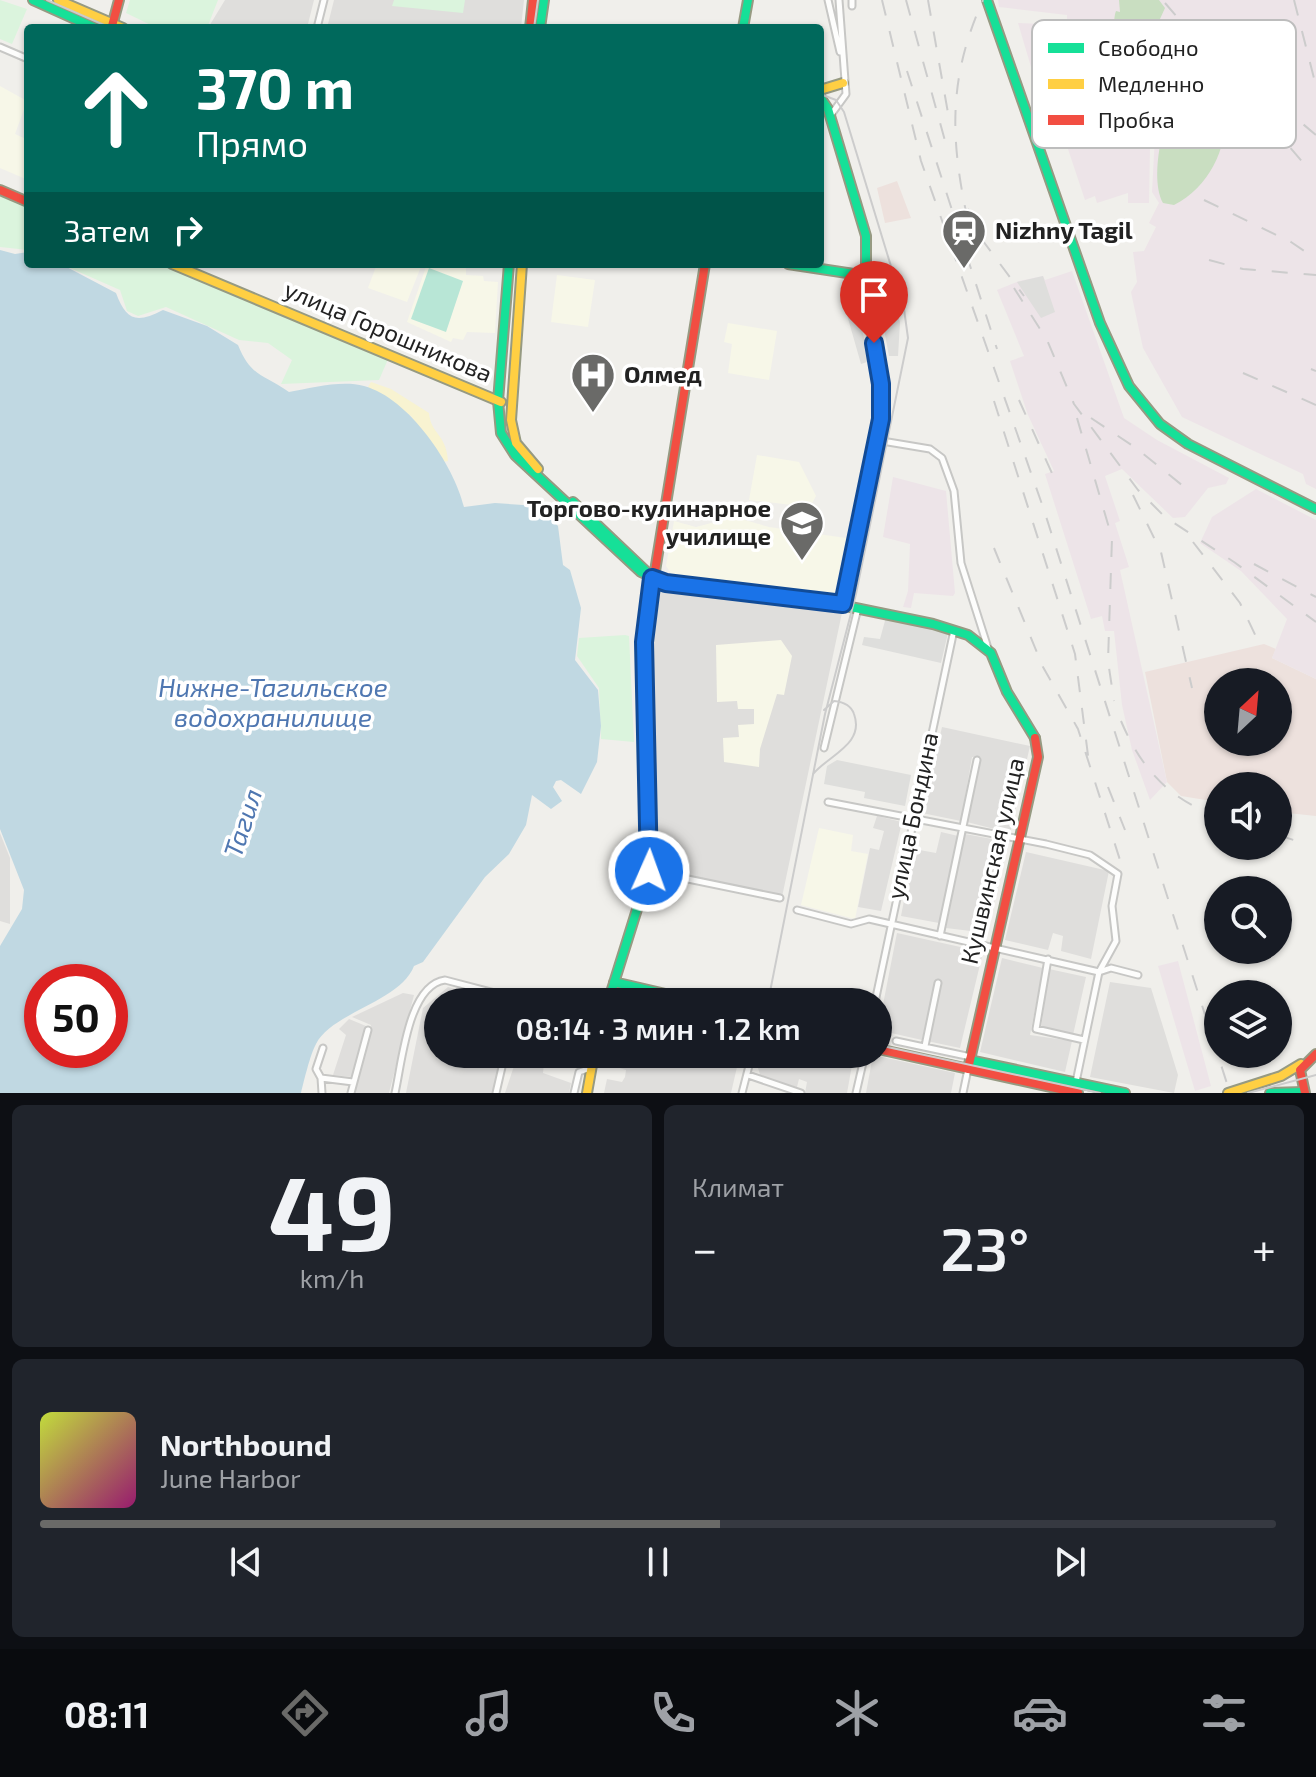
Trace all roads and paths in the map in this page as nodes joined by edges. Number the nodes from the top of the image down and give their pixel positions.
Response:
1 (33, 0) edge
2 (58, 0) edge
3 (119, 0) edge
4 (324, 0) edge
5 (533, 0) edge
6 (544, 0) edge
7 (748, 0) edge
8 (828, 0) edge
9 (839, 0) edge
10 (987, 0) edge
11 (86, 24) edge
12 (108, 24) edge
13 (113, 24) edge
14 (318, 24) edge
15 (530, 24) edge
16 (541, 24) edge
17 (744, 24) edge
18 (0, 47) edge
19 (24, 57) edge
20 (841, 57) junction
21 (843, 83) junction
22 (824, 89) edge
23 (824, 105) edge
24 (830, 116) junction
25 (1032, 130) edge
26 (1038, 148) edge
27 (0, 190) edge
28 (24, 200) edge
29 (182, 268) edge
30 (509, 268) edge
31 (522, 268) edge
32 (704, 268) edge
33 (814, 268) edge
34 (867, 276) junction
35 (498, 401) junction
36 (511, 412) junction
37 (876, 440) junction
38 (1316, 509) edge
39 (652, 578) junction
40 (843, 604) junction
41 (858, 607) junction
42 (979, 620) junction
43 (954, 630) junction
44 (966, 634) junction
45 (988, 648) junction
46 (824, 748) dead end
47 (977, 760) dead end
48 (828, 802) dead end
49 (912, 820) junction
50 (963, 830) junction
51 (1019, 841) junction
52 (649, 871) junction
53 (780, 898) dead end
54 (797, 910) dead end
55 (890, 924) junction
56 (940, 936) junction
57 (994, 948) junction
58 (1048, 959) junction
59 (1099, 972) junction
60 (1138, 975) dead end
61 (614, 982) junction
62 (938, 983) dead end
63 (431, 988) edge
64 (476, 988) edge
65 (612, 988) edge
66 (640, 988) edge
67 (878, 988) edge
68 (424, 996) edge
69 (368, 1030) dead end
70 (1084, 1040) junction
71 (896, 1041) dead end
72 (925, 1046) junction
73 (323, 1048) dead end
74 (892, 1051) edge
75 (1311, 1056) edge
76 (970, 1062) junction
77 (502, 1068) edge
78 (591, 1068) joint
79 (749, 1068) edge
80 (862, 1068) edge
81 (748, 1075) junction
82 (321, 1078) junction
83 (353, 1082) junction
84 (1076, 1082) junction
85 (1304, 1092) edge
86 (322, 1093) edge
87 (351, 1093) edge
88 (395, 1093) edge
89 (496, 1093) edge
90 (574, 1093) edge
91 (587, 1093) edge
92 (742, 1093) edge
93 (801, 1093) edge
94 (856, 1093) edge
95 (963, 1093) edge
96 (1075, 1093) edge
97 (1125, 1093) edge
98 (1228, 1093) edge
99 (1270, 1093) edge

1 - 11 main road
2 - 12 main road
3 - 13 main road
4 - 14 street
5 - 15 main road
6 - 16 main road
7 - 17 main road
8 - 20 street
9 - 20 street
10 - 25 main road
18 - 19 street
20 - 21 street
21 - 22 main road
21 - 24 street
23 - 24 main road
24 - 34 main road
26 - 38 main road
27 - 28 main road
29 - 35 main road, улица Горошникова
30 - 35 main road
31 - 36 main road
32 - 39 main road
33 - 34 main road
34 - 37 main road
35 - 36 main road, улица Горошникова
35 - 39 main road
36 - 39 main road
37 - 40 main road
37 - 42 street
39 - 40 main road
39 - 52 main road
40 - 41 main road
41 - 43 main road
41 - 46 street
42 - 44 street
42 - 45 street
43 - 44 main road
43 - 49 street, улица Бондина
44 - 45 main road
45 - 51 main road, Кушвинская улица
47 - 50 street
48 - 49 street
49 - 50 street
49 - 55 street, улица Бондина
50 - 51 street
50 - 56 street
51 - 57 main road, Кушвинская улица
51 - 59 street
52 - 53 street
52 - 61 main road
54 - 55 street
55 - 56 street
55 - 67 street, улица Бондина
56 - 57 street
57 - 58 street
57 - 76 main road, Кушвинская улица
58 - 59 street
58 - 70 street
59 - 60 street
59 - 70 street
61 - 65 main road
61 - 66 main road
62 - 72 street
63 - 64 street
68 - 88 street
69 - 83 street
70 - 84 street
71 - 72 street
72 - 76 street
73 - 82 street
74 - 76 main road
75 - 85 main road
75 - 98 main road
76 - 84 main road
76 - 95 street, Кушвинская улица
76 - 96 main road
77 - 89 street
78 - 90 street
78 - 91 main road
79 - 81 street
80 - 94 street
81 - 92 street
81 - 93 street
82 - 83 street
82 - 86 street
83 - 87 street
84 - 97 main road
85 - 99 main road

